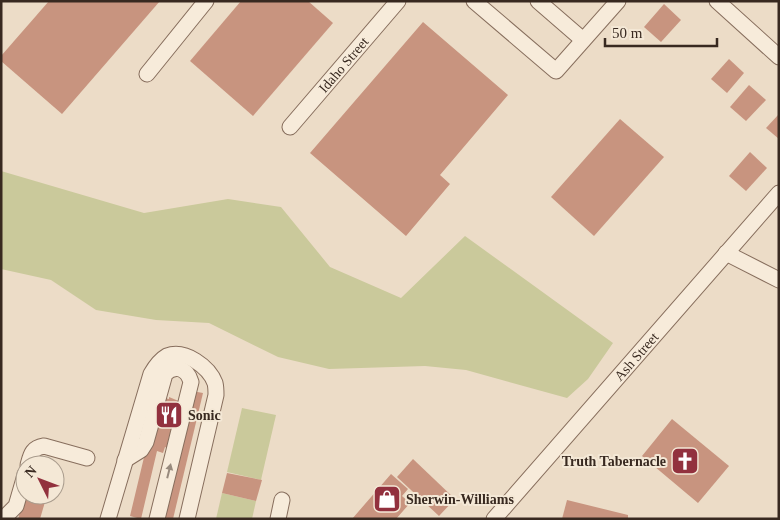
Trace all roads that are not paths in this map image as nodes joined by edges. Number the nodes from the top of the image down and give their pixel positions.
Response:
1 (206, 1) edge
2 (398, 1) edge
3 (474, 1) edge
4 (538, 1) edge
5 (618, 1) edge
6 (717, 1) edge
7 (556, 7) edge
8 (583, 40) junction
9 (779, 57) edge
10 (147, 74) dead end
11 (290, 127) dead end
12 (779, 193) edge
13 (726, 254) junction
14 (779, 280) edge
15 (30, 455) edge
16 (87, 458) dead end
17 (125, 460) junction
18 (282, 500) dead end
19 (16, 505) edge
20 (8, 514) dead end
21 (108, 519) edge
22 (157, 519) edge
23 (187, 519) edge
24 (278, 519) edge
25 (494, 519) edge

1 - 10 street
2 - 11 street, Idaho Street
3 - 8 street
4 - 7 street
5 - 8 street
6 - 9 street
7 - 8 street
12 - 13 street, Ash Street
13 - 14 street
13 - 25 street, Ash Street
15 - 16 street
17 - 21 street
22 -> 17 street
17 - 23 street
18 - 24 street
19 - 20 street

